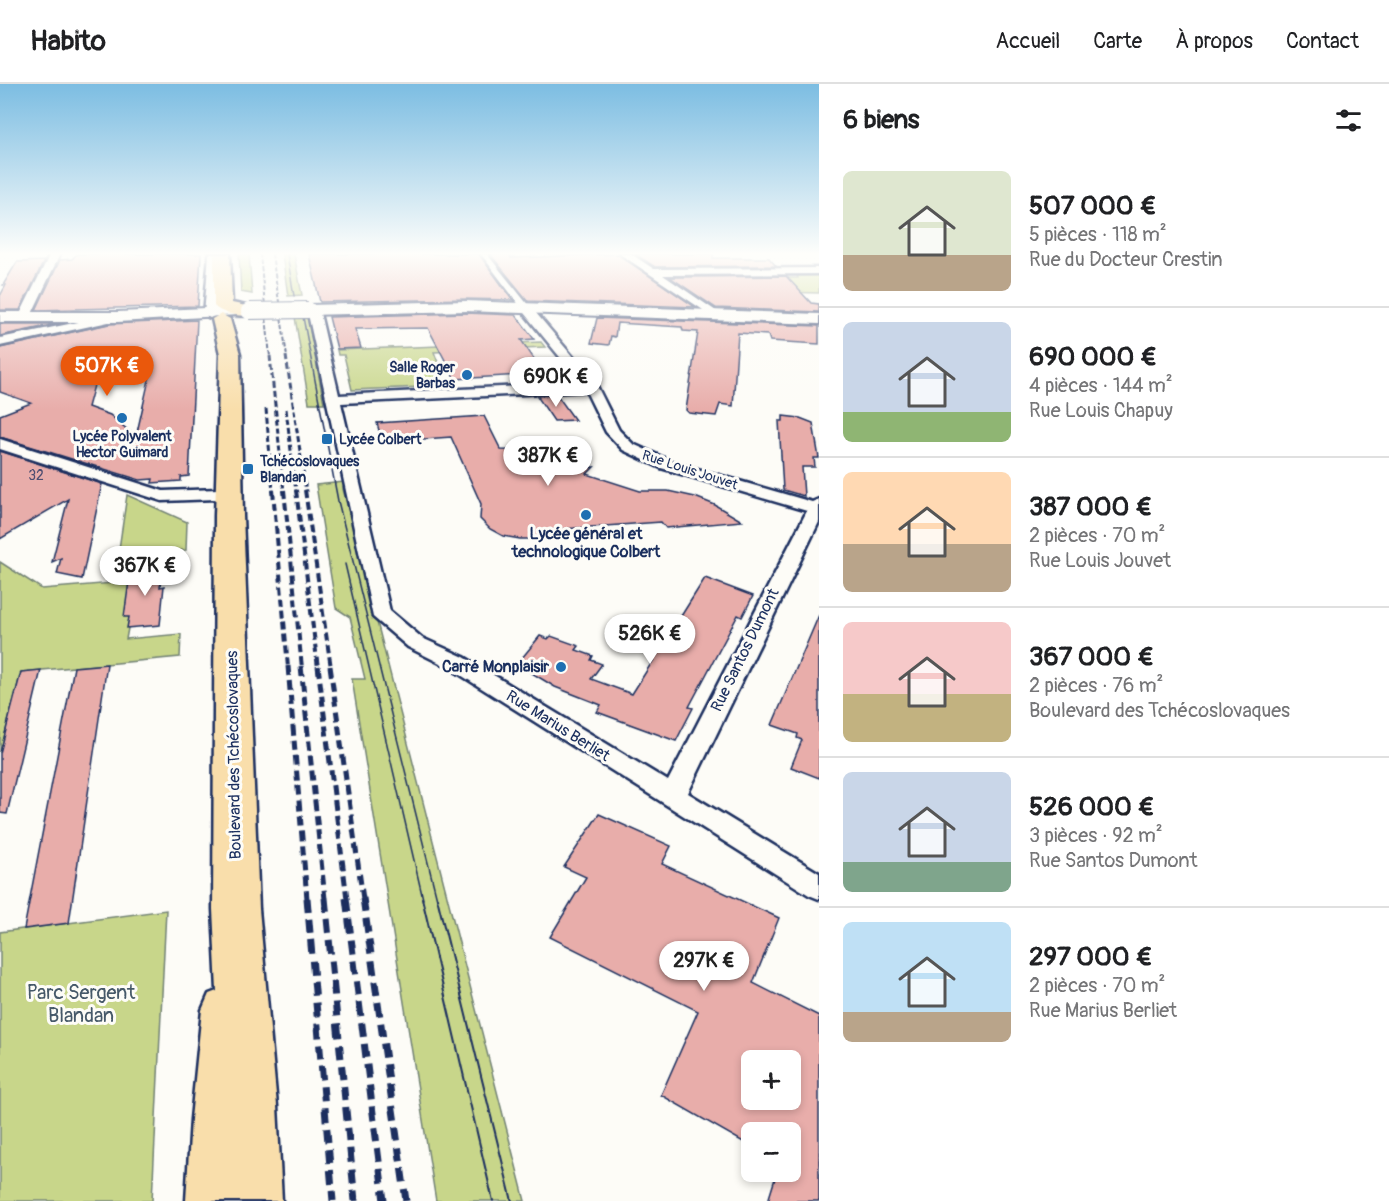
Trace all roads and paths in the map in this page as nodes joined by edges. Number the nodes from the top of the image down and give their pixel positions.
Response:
1 (30, 306) edge
2 (223, 306) edge
3 (229, 306) tunnel mouth
4 (428, 306) edge
5 (438, 306) edge
6 (701, 306) edge
7 (526, 308) junction
8 (311, 310) junction
9 (232, 315) junction
10 (715, 315) junction
11 (0, 317) edge
12 (118, 317) junction
13 (24, 318) junction
14 (819, 319) edge
15 (0, 342) edge
16 (591, 387) junction
17 (332, 399) junction
18 (0, 444) edge
19 (214, 490) junction
20 (818, 508) edge
21 (673, 797) junction
22 (819, 887) edge
23 (236, 909) junction
24 (215, 1201) edge
25 (253, 1201) edge

1 - 13 street
2 - 9 main road
3 - 9 street, Boulevard des Tchécoslovaques
4 - 8 main road
5 - 7 main road
6 - 10 street
7 - 10 main road
7 - 16 street, Rue Louis Jouvet
8 - 9 main road, bridge
8 - 17 street, Rue Marius Berliet
9 - 12 main road
9 - 19 main road, Boulevard des Tchécoslovaques
10 - 14 main road
11 - 13 main road
12 - 13 main road
12 - 15 street
16 - 17 street
16 - 20 street, Rue Louis Jouvet
17 - 21 street, Rue Marius Berliet
18 - 19 street
19 - 23 main road, Boulevard des Tchécoslovaques
20 - 21 street, Rue Santos Dumont
21 - 22 street, Rue Marius Berliet
23 - 24 main road, Boulevard des Tchécoslovaques
23 - 25 main road, Boulevard des Tchécoslovaques

